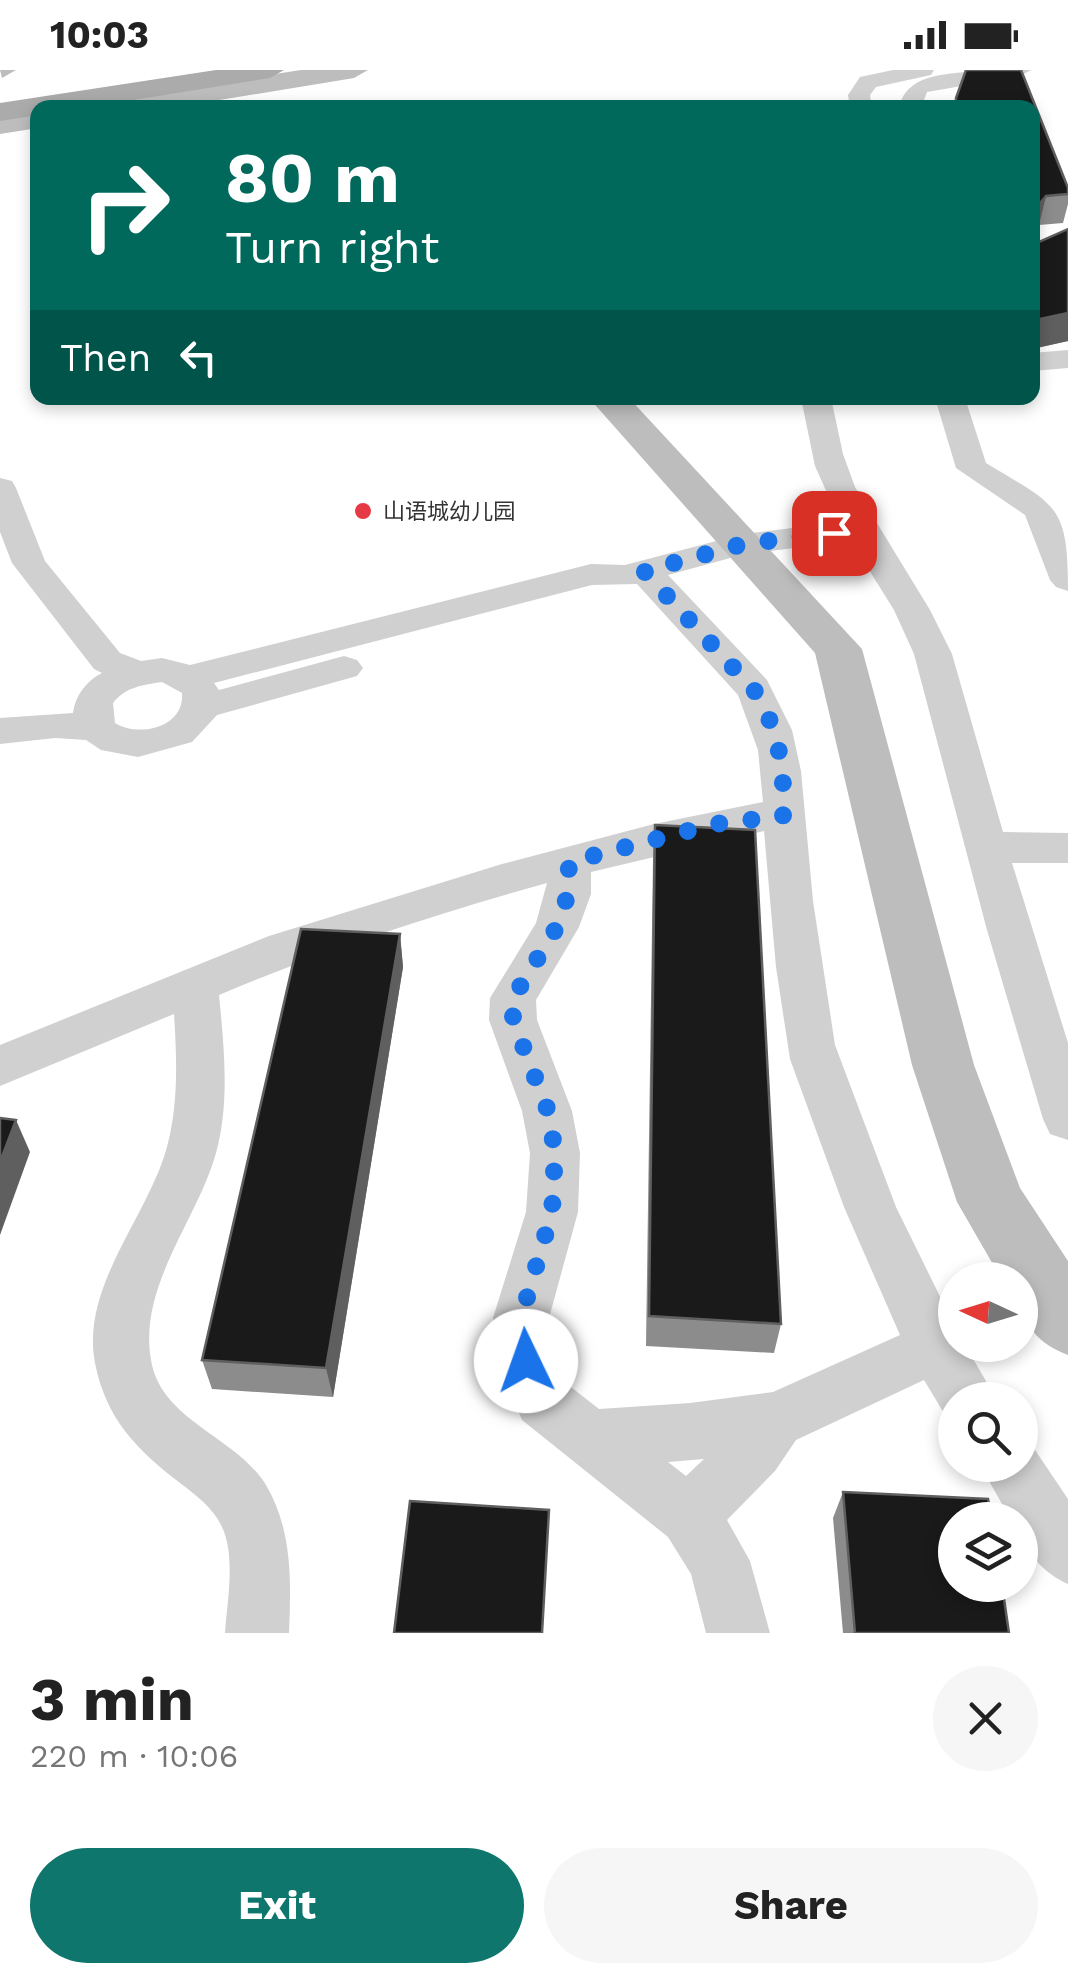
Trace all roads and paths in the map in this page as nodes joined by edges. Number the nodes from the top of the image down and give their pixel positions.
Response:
1 (136, 70) edge
2 (270, 70) edge
3 (354, 70) edge
4 (923, 70) edge
5 (1020, 70) edge
6 (0, 90) edge
7 (77, 100) edge
8 (193, 100) edge
9 (860, 100) edge
10 (912, 100) edge
11 (30, 107) edge
12 (0, 112) edge
13 (30, 121) edge
14 (0, 125) edge
15 (1068, 359) edge
16 (1040, 361) edge
17 (614, 405) edge
18 (817, 405) edge
19 (952, 405) edge
20 (0, 488) edge
21 (864, 529) junction
22 (743, 544) junction
23 (635, 573) junction
24 (1068, 580) edge
25 (195, 693) junction
26 (99, 696) junction
27 (0, 731) edge
28 (783, 816) junction
29 (986, 847) junction
30 (1068, 848) edge
31 (569, 862) junction
32 (196, 985) junction
33 (0, 1066) edge
34 (1068, 1119) edge
35 (1068, 1322) edge
36 (934, 1347) junction
37 (956, 1382) edge
38 (776, 1420) junction
39 (590, 1438) junction
40 (1021, 1482) edge
41 (688, 1516) junction
42 (1068, 1553) edge
43 (257, 1633) edge
44 (738, 1633) edge

1 - 6 main road
2 - 7 main road
3 - 8 main road
4 - 9 street
5 - 10 street
11 - 12 main road
13 - 14 main road
15 - 16 street
17 - 22 main road
18 - 21 street
19 - 24 street
20 - 26 street
21 - 22 street
21 - 29 street
22 - 23 street
22 - 35 main road
23 - 25 street
23 - 28 street
25 - 26 street
25 - 26 street
26 - 27 street
28 - 31 street
28 - 36 street
29 - 30 street
29 - 34 street
31 - 32 street
31 - 39 street
32 - 33 street
32 - 43 street
36 - 37 street
36 - 38 street
38 - 39 street
38 - 41 street
39 - 41 street
40 - 42 street
41 - 44 street

